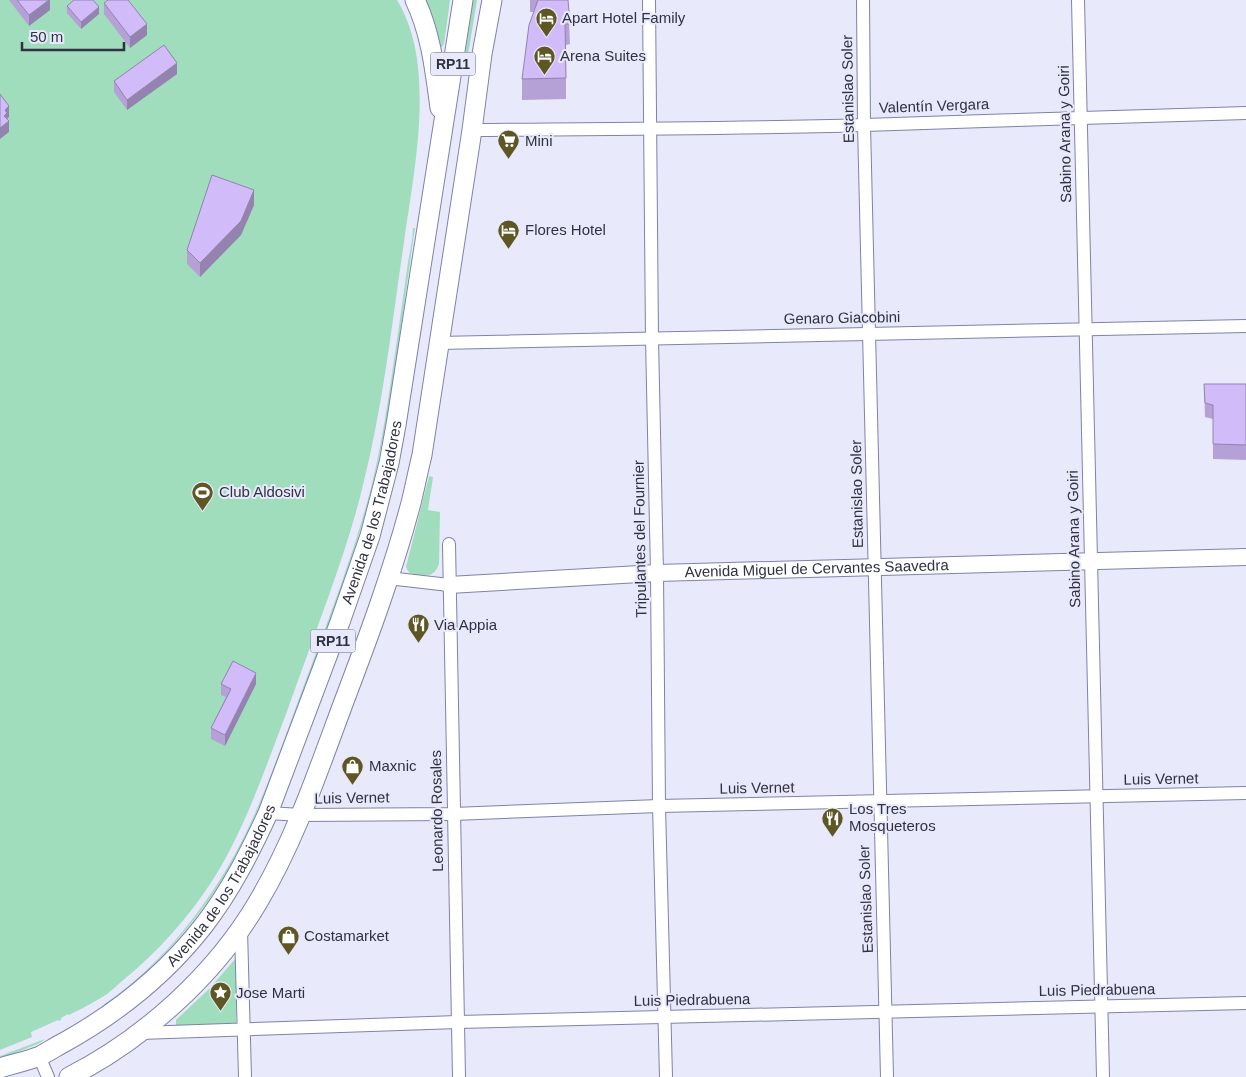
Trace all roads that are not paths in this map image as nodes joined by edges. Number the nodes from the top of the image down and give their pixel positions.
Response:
1 (415, 0) edge
2 (463, 0) edge
3 (492, 0) edge
4 (649, 0) edge
5 (863, 0) edge
6 (1078, 0) edge
7 (1246, 113) edge
8 (1080, 117) junction
9 (864, 125) junction
10 (443, 129) junction
11 (650, 129) junction
12 (472, 130) junction
13 (1246, 326) edge
14 (1085, 329) junction
15 (869, 334) junction
16 (652, 339) junction
17 (439, 344) junction
18 (449, 544) dead end
19 (1246, 557) edge
20 (1091, 561) junction
21 (874, 567) junction
22 (657, 573) junction
23 (388, 578) junction
24 (449, 585) junction
25 (1246, 793) edge
26 (1097, 796) junction
27 (880, 802) junction
28 (659, 806) junction
29 (268, 813) junction
30 (453, 814) junction
31 (301, 815) junction
32 (241, 930) junction
33 (1246, 1003) edge
34 (1102, 1006) junction
35 (885, 1012) junction
36 (664, 1017) junction
37 (458, 1022) junction
38 (243, 1030) junction
39 (140, 1033) junction
40 (39, 1056) junction
41 (0, 1068) edge
42 (48, 1077) edge
43 (69, 1077) edge
44 (245, 1077) edge
45 (459, 1077) edge
46 (666, 1077) edge
47 (887, 1077) edge
48 (1103, 1077) edge

1 - 10 main road
2 - 10 main road, Avenida de los Trabajadores / RP11
3 - 12 main road, Avenida de los Trabajadores / RP11
4 - 11 street, Tripulantes del Fournier
5 - 9 street, Estanislao Soler
6 - 8 street, Sabino Arana y Goiri
7 - 8 street, Valentín Vergara
8 - 9 street, Valentín Vergara
8 - 14 street, Sabino Arana y Goiri
9 - 11 street, Valentín Vergara
9 - 15 street, Estanislao Soler
10 - 29 main road, Avenida de los Trabajadores / RP11
11 - 12 street, Valentín Vergara
11 - 16 street, Tripulantes del Fournier
12 - 17 main road, Avenida de los Trabajadores / RP11
13 - 14 street, Genaro Giacobini
14 - 15 street, Genaro Giacobini
14 - 20 street, Sabino Arana y Goiri
15 - 16 street, Genaro Giacobini
15 - 21 street, Estanislao Soler
16 - 17 street, Genaro Giacobini
16 - 22 street, Tripulantes del Fournier
17 - 23 main road, Avenida de los Trabajadores / RP11
18 - 24 street, Leonardo Rosales
19 - 20 street, Avenida Miguel de Cervantes Saavedra
20 - 21 street, Avenida Miguel de Cervantes Saavedra
20 - 26 street, Sabino Arana y Goiri
21 - 22 street, Avenida Miguel de Cervantes Saavedra
21 - 27 street, Estanislao Soler
22 - 24 street, Avenida Miguel de Cervantes Saavedra
22 - 28 street, Tripulantes del Fournier
23 - 24 street, Avenida Miguel de Cervantes Saavedra
23 - 31 main road, Avenida de los Trabajadores / RP11
24 - 30 street, Leonardo Rosales
25 - 26 street, Luis Vernet
26 - 27 street, Luis Vernet
26 - 34 street, Sabino Arana y Goiri
27 - 28 street, Luis Vernet
27 - 35 street, Estanislao Soler
28 - 30 street, Luis Vernet
28 - 36 street, Tripulantes del Fournier
29 - 31 street, Luis Vernet
29 - 40 main road, Avenida de los Trabajadores / RP11
30 - 31 street, Luis Vernet
30 - 37 street, Leonardo Rosales
31 - 32 main road, Avenida de los Trabajadores / RP11
32 - 38 street
32 - 39 main road, Avenida de los Trabajadores / RP11
33 - 34 street, Luis Piedrabuena
34 - 35 street, Luis Piedrabuena
34 - 48 street, Sabino Arana y Goiri
35 - 36 street, Luis Piedrabuena
35 - 47 street, Estanislao Soler
36 - 37 street, Luis Piedrabuena
36 - 46 street, Tripulantes del Fournier
37 - 38 street, Luis Piedrabuena
37 - 45 street, Leonardo Rosales
38 - 39 street, Luis Piedrabuena
38 - 44 street
39 - 43 main road, Avenida de los Trabajadores / RP11
40 - 41 main road, Avenida de los Trabajadores / RP11
40 - 42 street

